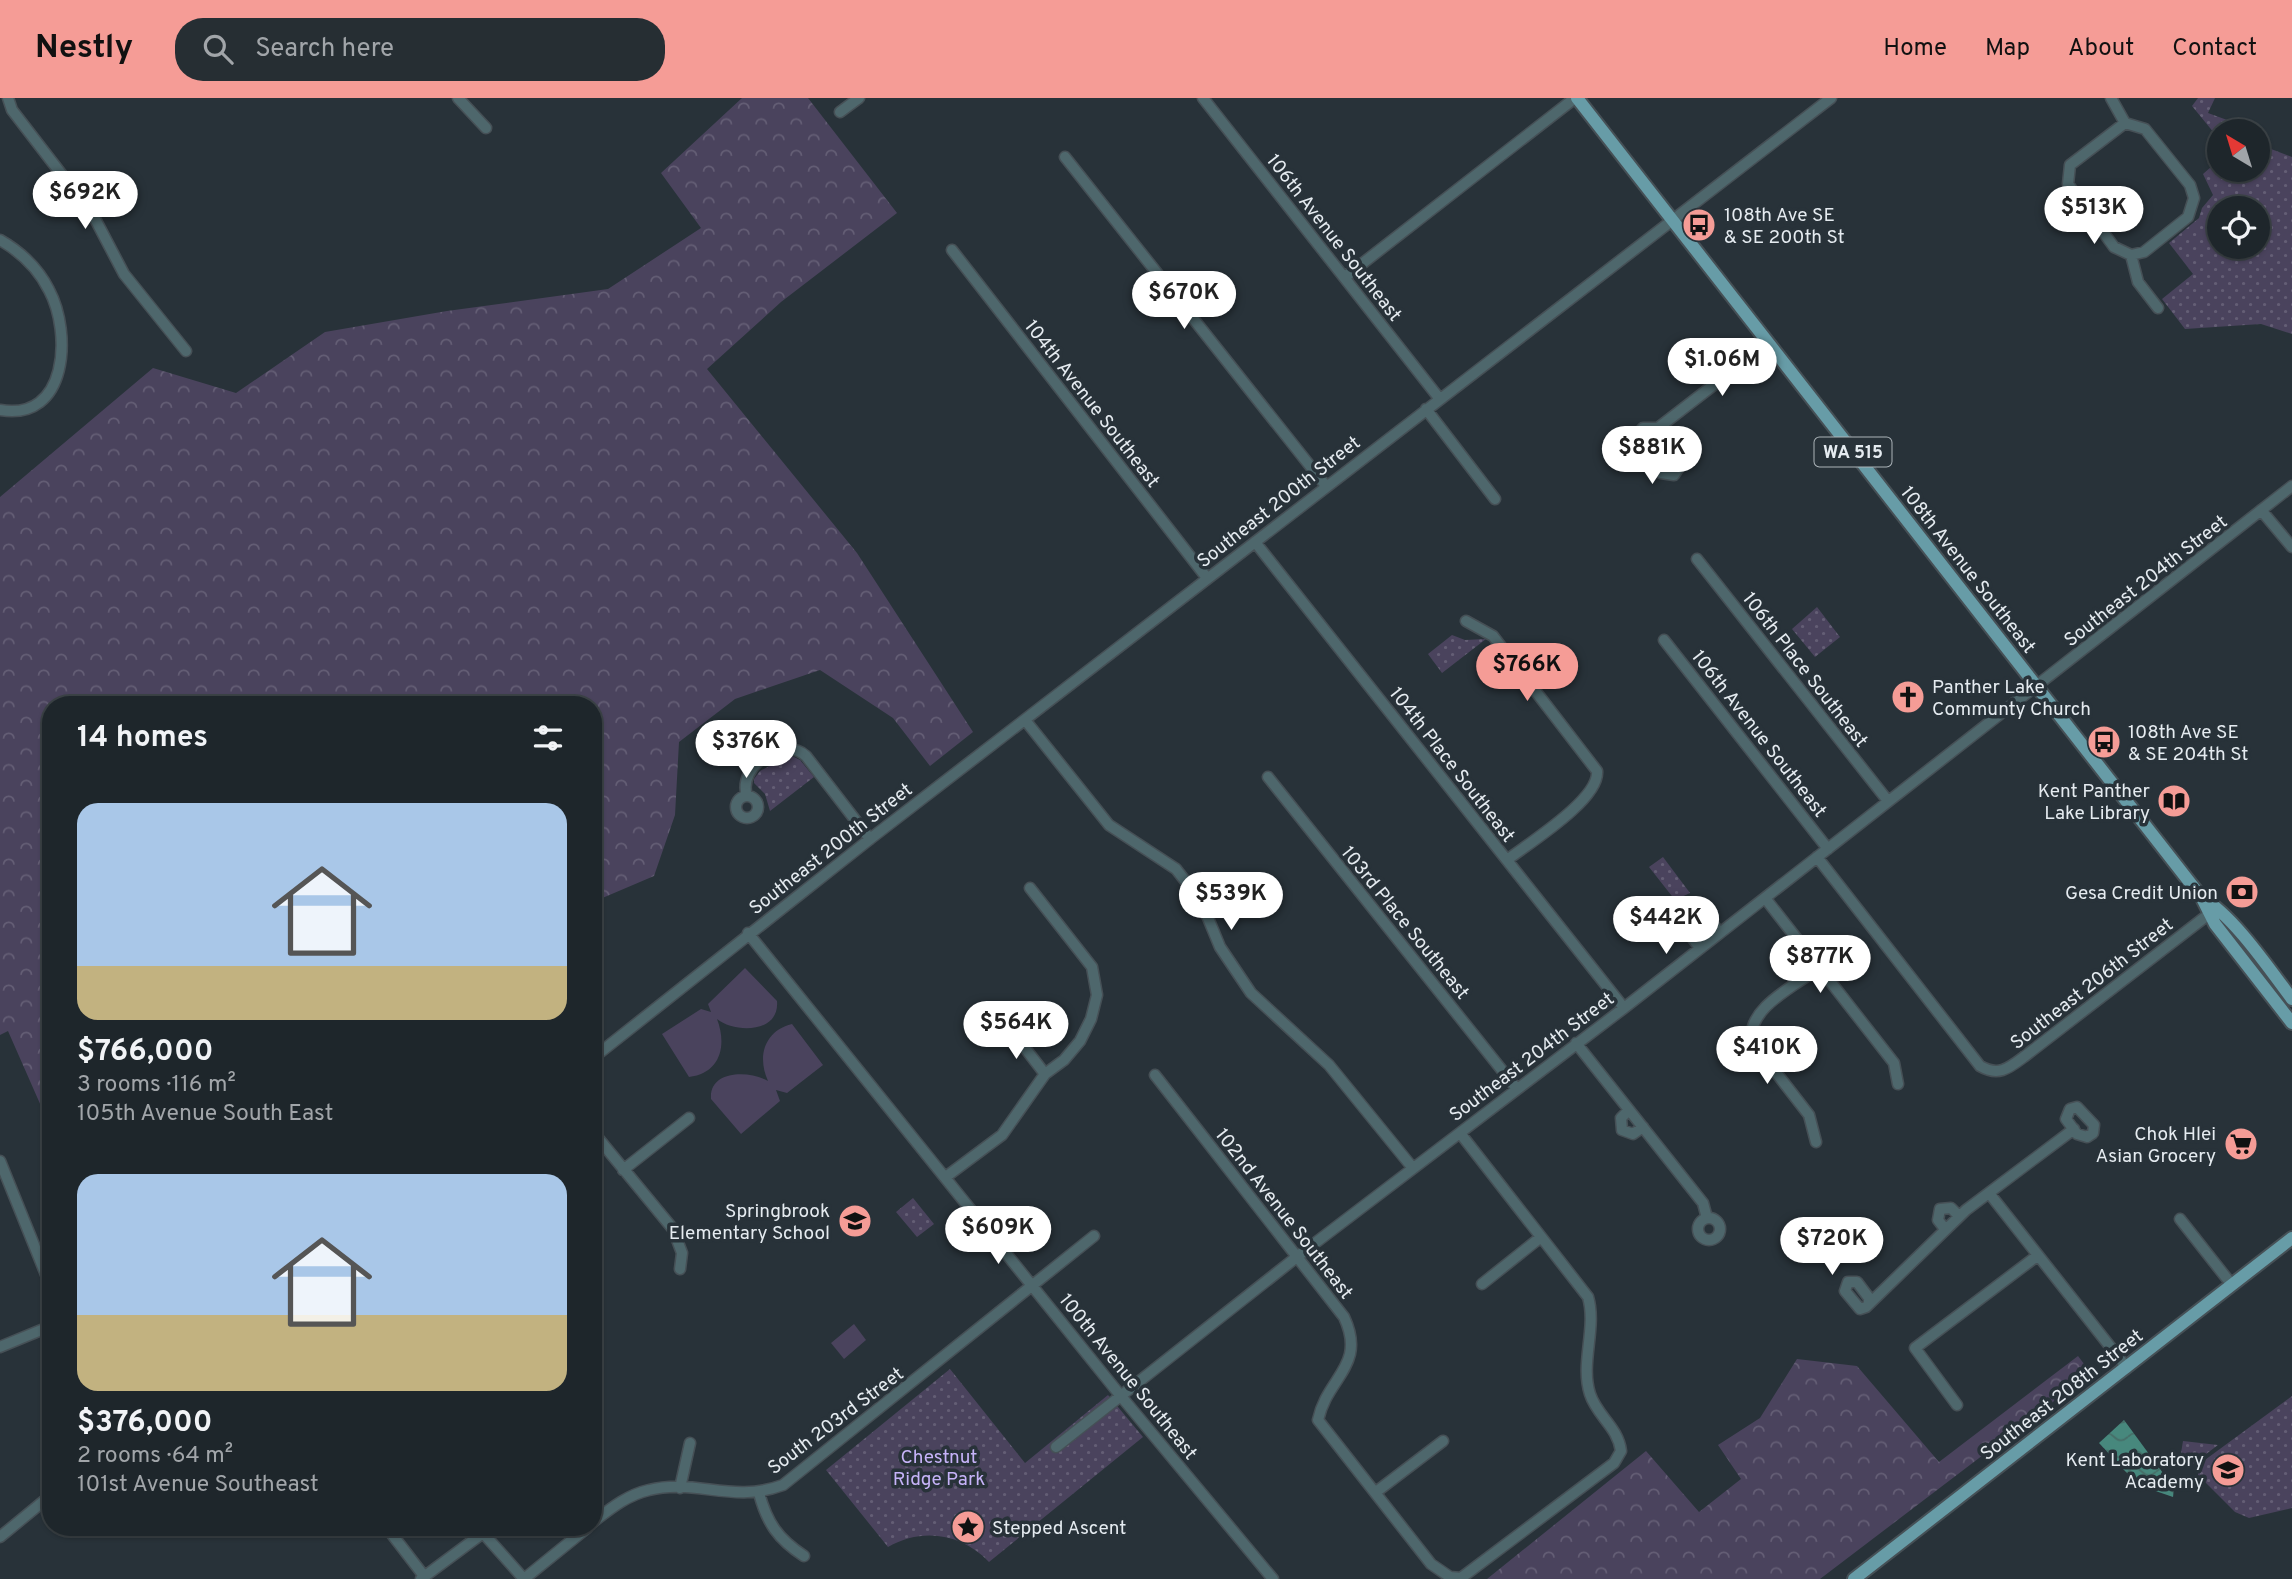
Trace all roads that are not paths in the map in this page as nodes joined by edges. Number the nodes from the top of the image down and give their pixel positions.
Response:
1 (8, 98) edge
2 (458, 98) edge
3 (859, 98) edge
4 (1203, 98) edge
5 (1576, 98) edge
6 (1831, 98) edge
7 (2112, 98) edge
8 (840, 112) dead end
9 (2124, 123) junction
10 (485, 128) dead end
11 (1065, 157) dead end
12 (1672, 219) junction
13 (0, 240) edge
14 (952, 250) dead end
15 (2131, 255) junction
16 (1345, 277) junction
17 (2158, 308) dead end
18 (1768, 343) junction
19 (186, 351) dead end
20 (1439, 398) junction
21 (1426, 409) junction
22 (0, 410) edge
23 (1658, 428) junction
24 (1326, 486) junction
25 (2292, 486) edge
26 (1495, 499) dead end
27 (2261, 510) junction
28 (1255, 542) junction
29 (2292, 547) edge
30 (1697, 559) dead end
31 (1207, 578) junction
32 (1466, 621) dead end
33 (1664, 640) dead end
34 (2037, 687) junction
35 (1024, 720) junction
36 (1268, 777) dead end
37 (747, 796) dead end
38 (1888, 801) junction
39 (870, 839) junction
40 (1828, 849) junction
41 (1817, 857) junction
42 (1507, 860) junction
43 (1030, 888) dead end
44 (1765, 898) junction
45 (2202, 898) junction
46 (2209, 914) junction
47 (748, 933) junction
48 (1720, 933) junction
49 (1700, 948) junction
50 (1819, 968) junction
51 (2292, 999) edge
52 (1624, 1007) junction
53 (2292, 1023) edge
54 (1011, 1030) dead end
55 (1576, 1043) junction
56 (602, 1051) edge
57 (1045, 1074) junction
58 (1155, 1075) dead end
59 (1898, 1084) dead end
60 (1517, 1089) junction
61 (1629, 1110) junction
62 (689, 1118) dead end
63 (1643, 1127) junction
64 (2074, 1129) dead end
65 (1460, 1133) junction
66 (1816, 1142) dead end
67 (602, 1143) edge
68 (0, 1161) edge
69 (1412, 1167) junction
70 (623, 1170) junction
71 (947, 1176) junction
72 (1989, 1194) junction
73 (1959, 1216) junction
74 (1707, 1218) dead end
75 (2180, 1219) dead end
76 (1945, 1230) junction
77 (1094, 1236) dead end
78 (1541, 1237) junction
79 (2292, 1238) edge
80 (1298, 1256) junction
81 (2037, 1256) junction
82 (42, 1265) edge
83 (680, 1269) dead end
84 (1482, 1283) dead end
85 (2232, 1285) junction
86 (1034, 1287) junction
87 (1868, 1304) dead end
88 (42, 1330) edge
89 (0, 1347) edge
90 (2127, 1368) junction
91 (1120, 1395) junction
92 (1957, 1405) dead end
93 (1444, 1441) dead end
94 (690, 1443) dead end
95 (1056, 1447) dead end
96 (680, 1488) junction
97 (1376, 1492) junction
98 (759, 1493) junction
99 (42, 1502) edge
100 (602, 1515) edge
101 (393, 1536) edge
102 (475, 1536) edge
103 (488, 1536) edge
104 (577, 1536) edge
105 (0, 1537) edge
106 (804, 1556) dead end
107 (423, 1577) edge
108 (524, 1579) edge
109 (1273, 1579) edge
110 (1854, 1579) edge

1 - 19 street
2 - 10 street
3 - 8 street
4 - 16 street, 106th Avenue Southeast
5 - 12 main road, 108th Avenue Southeast / WA 515
5 - 16 street
6 - 12 street, Southeast 200th Street
7 - 9 street
9 - 15 street
9 - 15 street
11 - 24 street
12 - 18 main road, 108th Avenue Southeast / WA 515
12 - 20 street, Southeast 200th Street
13 - 22 street
14 - 31 street, 104th Avenue Southeast
15 - 17 street
16 - 20 street, 106th Avenue Southeast
18 - 23 street
18 - 34 main road, 108th Avenue Southeast / WA 515
20 - 21 street, Southeast 200th Street
21 - 24 street, Southeast 200th Street
21 - 26 street
23 - 23 street
24 - 28 street, Southeast 200th Street
25 - 27 street, Southeast 204th Street
27 - 29 street
27 - 34 street, Southeast 204th Street
28 - 31 street, Southeast 200th Street
28 - 42 street, 104th Place Southeast
30 - 38 street, 106th Place Southeast
31 - 35 street, Southeast 200th Street
32 - 42 street
33 - 40 street, 106th Avenue Southeast
34 - 38 street, Southeast 204th Street
34 - 45 main road, 108th Avenue Southeast / WA 515
35 - 39 street, Southeast 200th Street
35 - 69 street
36 - 60 street, 103rd Place Southeast
37 - 39 street
38 - 40 street, Southeast 204th Street
39 - 47 street, Southeast 200th Street
40 - 41 street, Southeast 204th Street
41 - 44 street, Southeast 204th Street
41 - 46 street, Southeast 206th Street
42 - 52 street, 104th Place Southeast
43 - 57 street
44 - 48 street, Southeast 204th Street
44 - 50 street
45 - 46 main road, 108th Avenue Southeast / WA 515
45 - 51 main road, 108th Avenue Southeast / WA 515
46 - 53 main road, 108th Avenue Southeast / WA 515
47 - 56 street, Southeast 200th Street
47 - 71 street, 100th Avenue Southeast
48 - 49 street, Southeast 204th Street
48 - 49 street
49 - 52 street, Southeast 204th Street
50 - 59 street
50 - 66 street
52 - 55 street, Southeast 204th Street
54 - 57 street
55 - 60 street, Southeast 204th Street
55 - 61 street
57 - 71 street
58 - 80 street, 102nd Avenue Southeast
60 - 65 street, Southeast 204th Street
61 - 63 street
61 - 63 street
62 - 70 street
63 - 74 street
64 - 72 street
65 - 69 street, Southeast 204th Street
65 - 78 street
67 - 70 street
68 - 82 street
69 - 80 street, Southeast 204th Street
70 - 83 street
71 - 86 street, 100th Avenue Southeast
72 - 73 street
72 - 81 street
73 - 76 street
73 - 76 street
75 - 85 street
76 - 87 street
77 - 86 street, South 203rd Street
78 - 84 street
78 - 97 street
79 - 85 main road, Southeast 208th Street
80 - 91 street, Southeast 204th Street
80 - 97 street, 102nd Avenue Southeast
81 - 90 street
81 - 92 street
85 - 90 main road, Southeast 208th Street
86 - 91 street, 100th Avenue Southeast
86 - 98 street, South 203rd Street
88 - 89 street
90 - 110 main road, Southeast 208th Street
91 - 95 street, Southeast 204th Street
91 - 109 street, 100th Avenue Southeast
93 - 97 street
94 - 96 street
96 - 98 street, South 203rd Street
96 - 100 street, South 203rd Street
98 - 106 street
99 - 105 street
101 - 107 street
102 - 107 street
103 - 108 street
104 - 108 street

